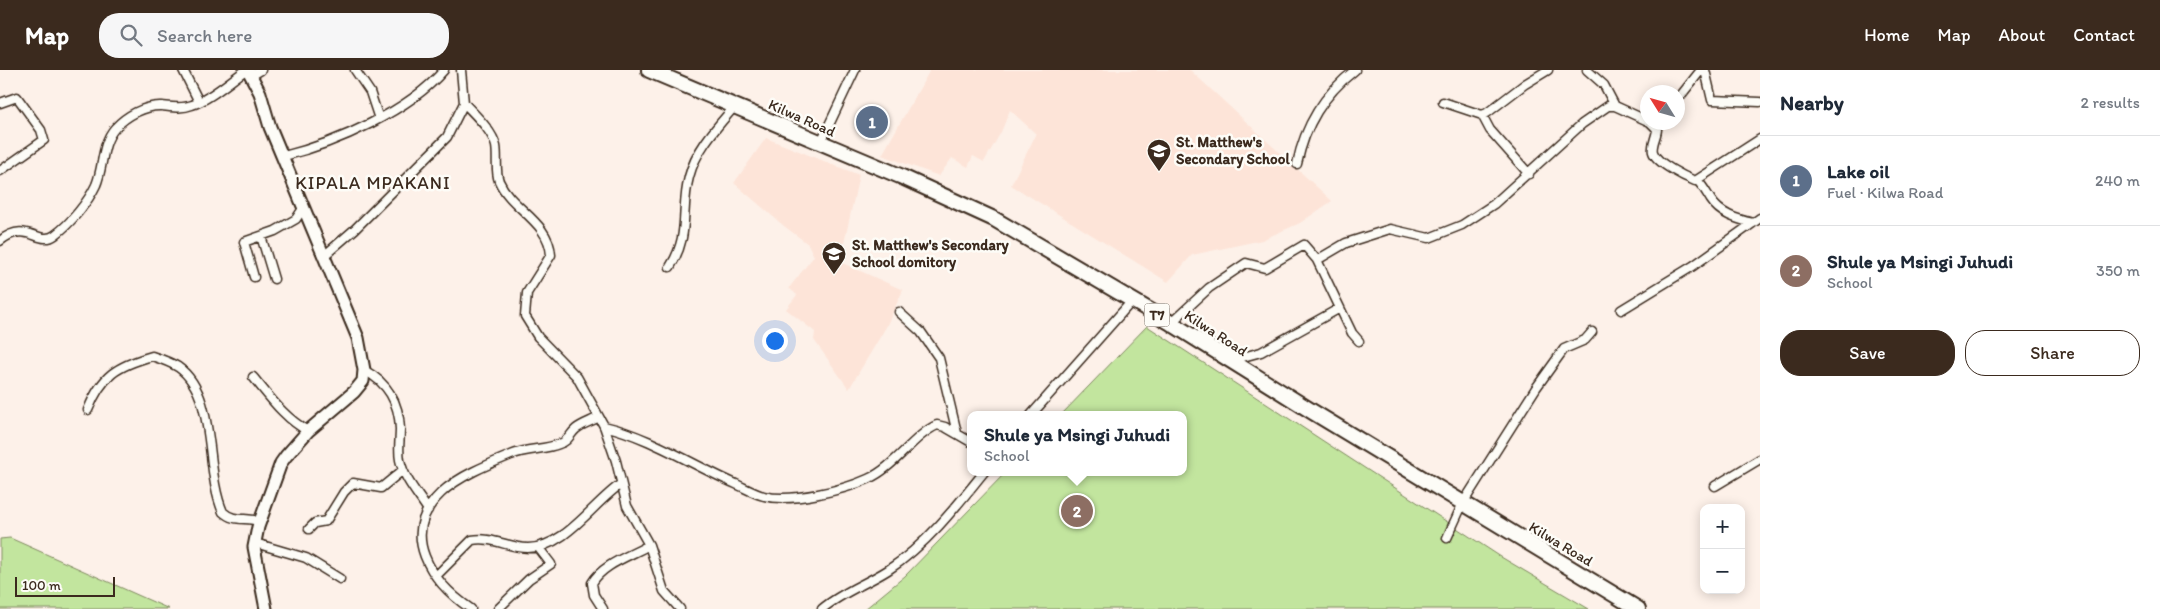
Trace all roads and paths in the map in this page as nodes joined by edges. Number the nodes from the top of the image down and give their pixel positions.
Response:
1 (183, 70) edge
2 (355, 70) edge
3 (444, 70) edge
4 (461, 70) edge
5 (649, 70) edge
6 (855, 70) edge
7 (1355, 70) edge
8 (1548, 70) edge
9 (1588, 70) edge
10 (1701, 70) edge
11 (1705, 70) edge
12 (251, 71) edge
13 (1685, 90) edge
14 (200, 102) junction
15 (1443, 102) dead end
16 (1760, 102) edge
17 (0, 103) edge
18 (464, 103) junction
19 (735, 106) junction
20 (1615, 106) junction
21 (1482, 114) junction
22 (1640, 118) edge
23 (379, 119) junction
24 (1658, 130) edge
25 (1760, 139) edge
26 (820, 144) junction
27 (284, 156) junction
28 (1297, 164) dead end
29 (0, 171) edge
30 (1529, 174) junction
31 (1697, 180) junction
32 (304, 208) junction
33 (1760, 218) edge
34 (1752, 223) junction
35 (262, 236) junction
36 (0, 241) edge
37 (325, 255) junction
38 (1317, 260) junction
39 (670, 267) dead end
40 (254, 277) dead end
41 (274, 280) dead end
42 (1132, 301) junction
43 (1340, 308) junction
44 (1621, 310) dead end
45 (899, 312) dead end
46 (1171, 324) junction
47 (1592, 332) dead end
48 (1359, 342) dead end
49 (1216, 353) junction
50 (364, 370) junction
51 (253, 377) dead end
52 (88, 410) dead end
53 (1035, 411) edge
54 (599, 417) junction
55 (604, 426) junction
56 (308, 431) junction
57 (957, 433) junction
58 (967, 439) edge
59 (1760, 459) edge
60 (403, 470) junction
61 (981, 476) edge
62 (621, 484) junction
63 (1715, 486) dead end
64 (1463, 503) junction
65 (428, 510) junction
66 (260, 522) junction
67 (309, 529) dead end
68 (1447, 538) dead end
69 (255, 543) junction
70 (649, 546) junction
71 (538, 547) junction
72 (436, 576) junction
73 (340, 579) dead end
74 (266, 609) edge
75 (470, 609) edge
76 (498, 609) edge
77 (603, 609) edge
78 (680, 609) edge
79 (822, 609) edge
80 (1638, 609) edge

1 - 14 street
2 - 23 street
3 - 23 street
4 - 18 street
5 - 19 highway, Kilwa Road / T7
6 - 26 street
7 - 28 street
8 - 21 street
9 - 20 street
10 - 13 street
11 - 16 street
12 - 14 street
12 - 27 main road
14 - 36 street
15 - 21 street
17 - 29 street
18 - 37 street
18 - 54 street
19 - 26 highway, Kilwa Road / T7
19 - 39 street
20 - 22 street
20 - 30 street
21 - 30 street
23 - 27 street
24 - 31 street
25 - 31 street
26 - 42 highway, Kilwa Road / T7
27 - 32 main road
30 - 38 street
31 - 34 street
32 - 35 street
32 - 37 main road
33 - 34 street
34 - 44 street
35 - 40 street
35 - 41 street
37 - 50 main road
38 - 43 street
38 - 46 street
42 - 46 highway, Kilwa Road / T7
42 - 53 street
43 - 48 street
43 - 49 street
45 - 57 street
46 - 49 highway, Kilwa Road / T7
47 - 64 street
49 - 64 highway, Kilwa Road / T7
50 - 56 main road
50 - 60 street
51 - 56 street
52 - 66 street
54 - 55 street
54 - 65 street
55 - 57 street
55 - 62 street
56 - 66 main road
57 - 58 street
59 - 63 street
60 - 65 street
60 - 67 street
61 - 79 street
62 - 70 street
62 - 71 street
64 - 68 street
64 - 80 highway, Kilwa Road / T7
65 - 72 street
66 - 69 main road
69 - 73 street
69 - 74 main road
70 - 77 street
70 - 78 street
71 - 72 street
71 - 76 street
72 - 75 street

